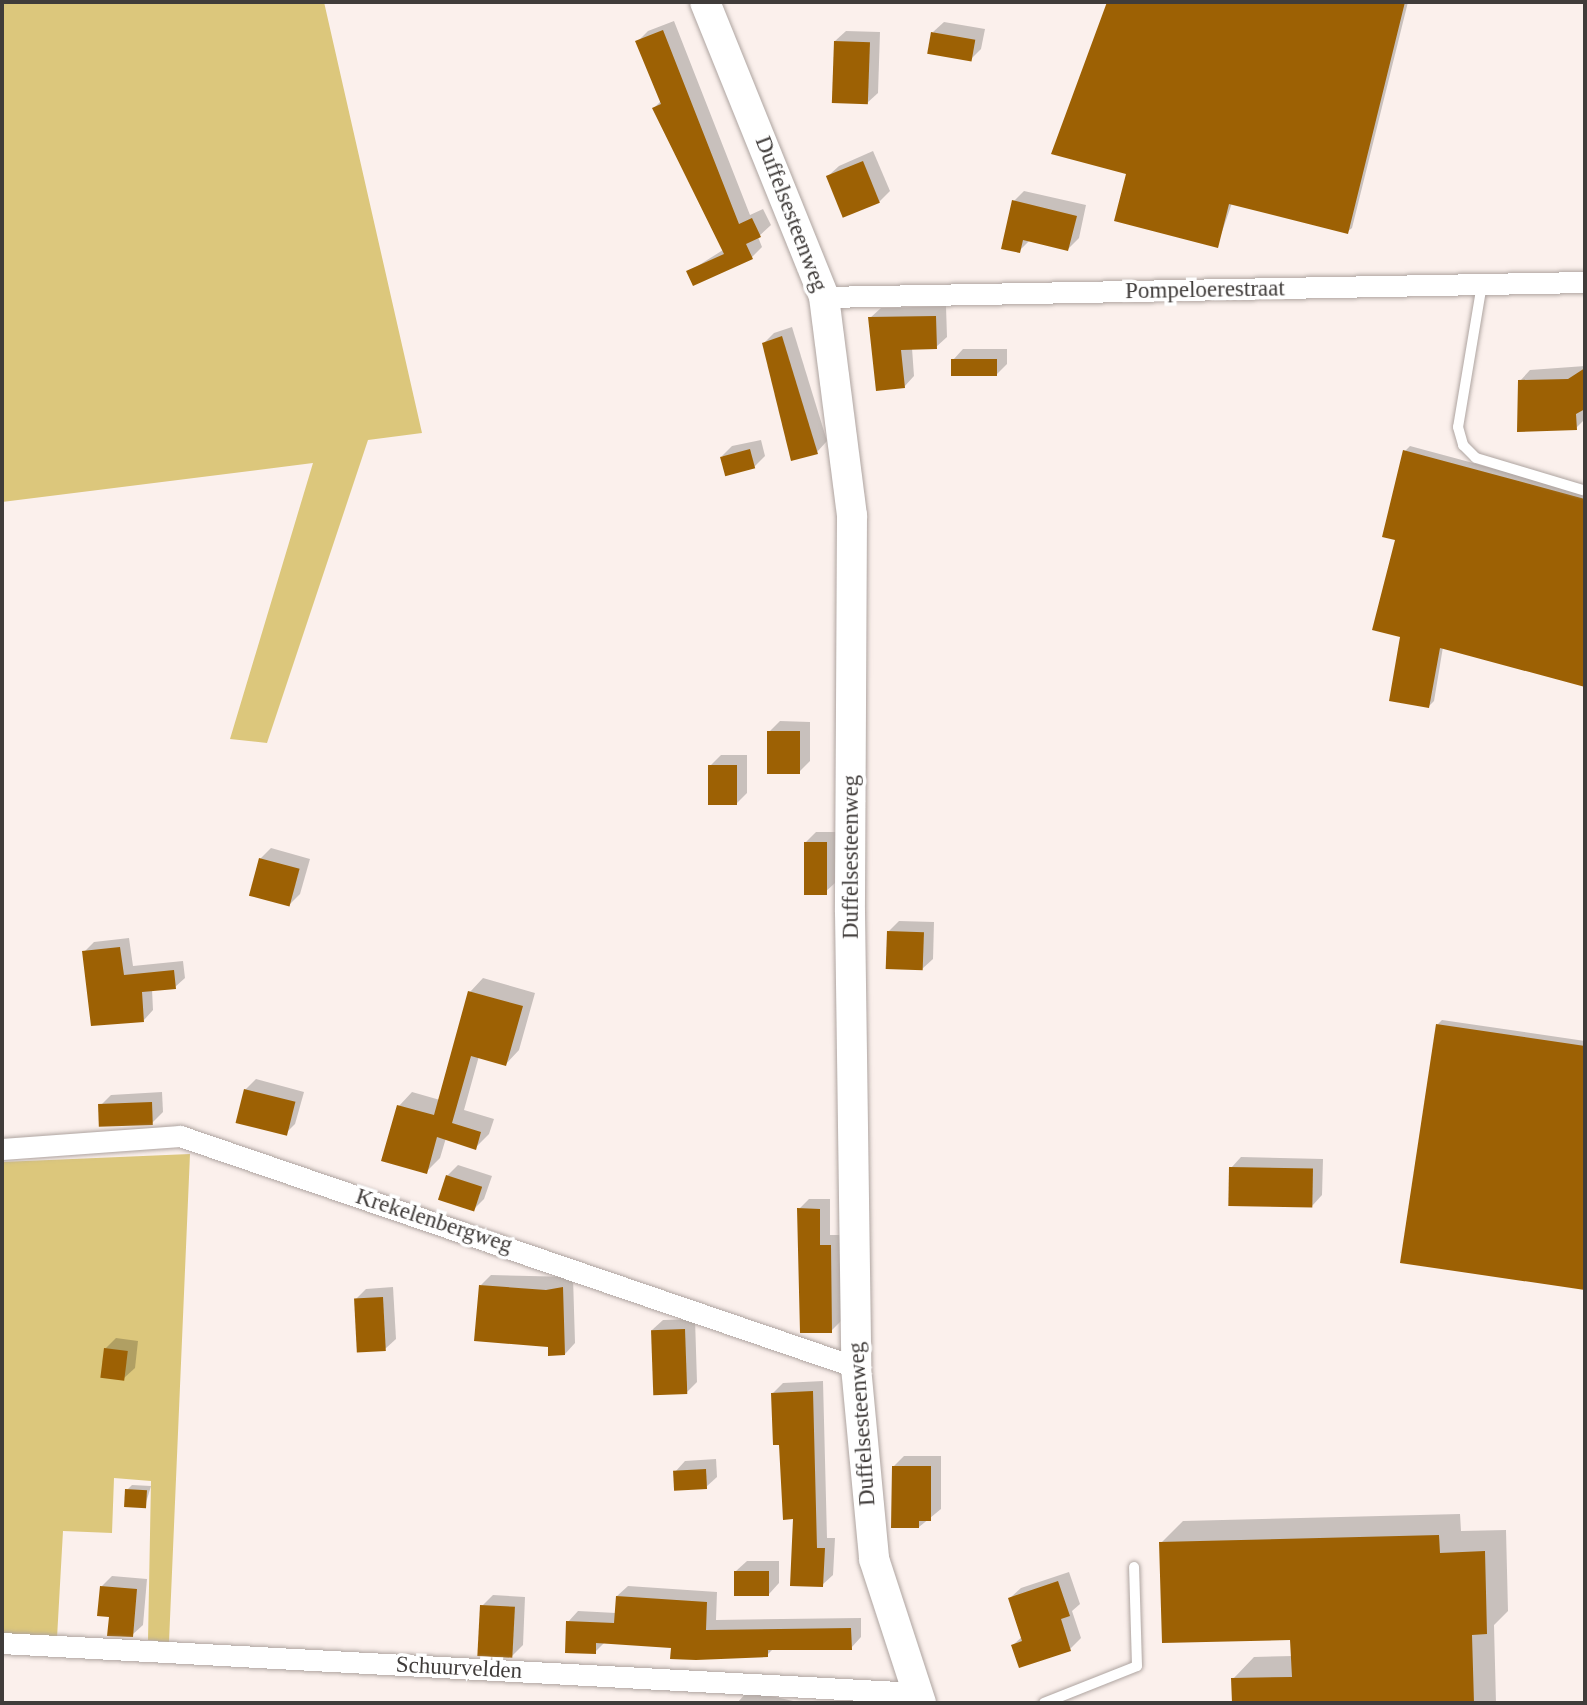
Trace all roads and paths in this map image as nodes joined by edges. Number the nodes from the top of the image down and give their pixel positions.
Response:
1 (712, 9) edge
2 (1585, 282) edge
3 (1482, 284) junction
4 (824, 297) junction
5 (1583, 489) dead end
6 (2, 1149) edge
7 (856, 1367) junction
8 (1134, 1567) dead end
9 (2, 1643) edge
10 (918, 1698) edge
11 (1044, 1703) edge

1 - 4 street, Duffelsesteenweg
2 - 3 street, Pompeloerestraat
3 - 4 street, Pompeloerestraat
3 - 5 lane
4 - 7 street, Duffelsesteenweg
6 - 7 street, Krekelenbergweg
7 - 10 street, Duffelsesteenweg
8 - 11 lane
9 - 10 street, Schuurvelden

